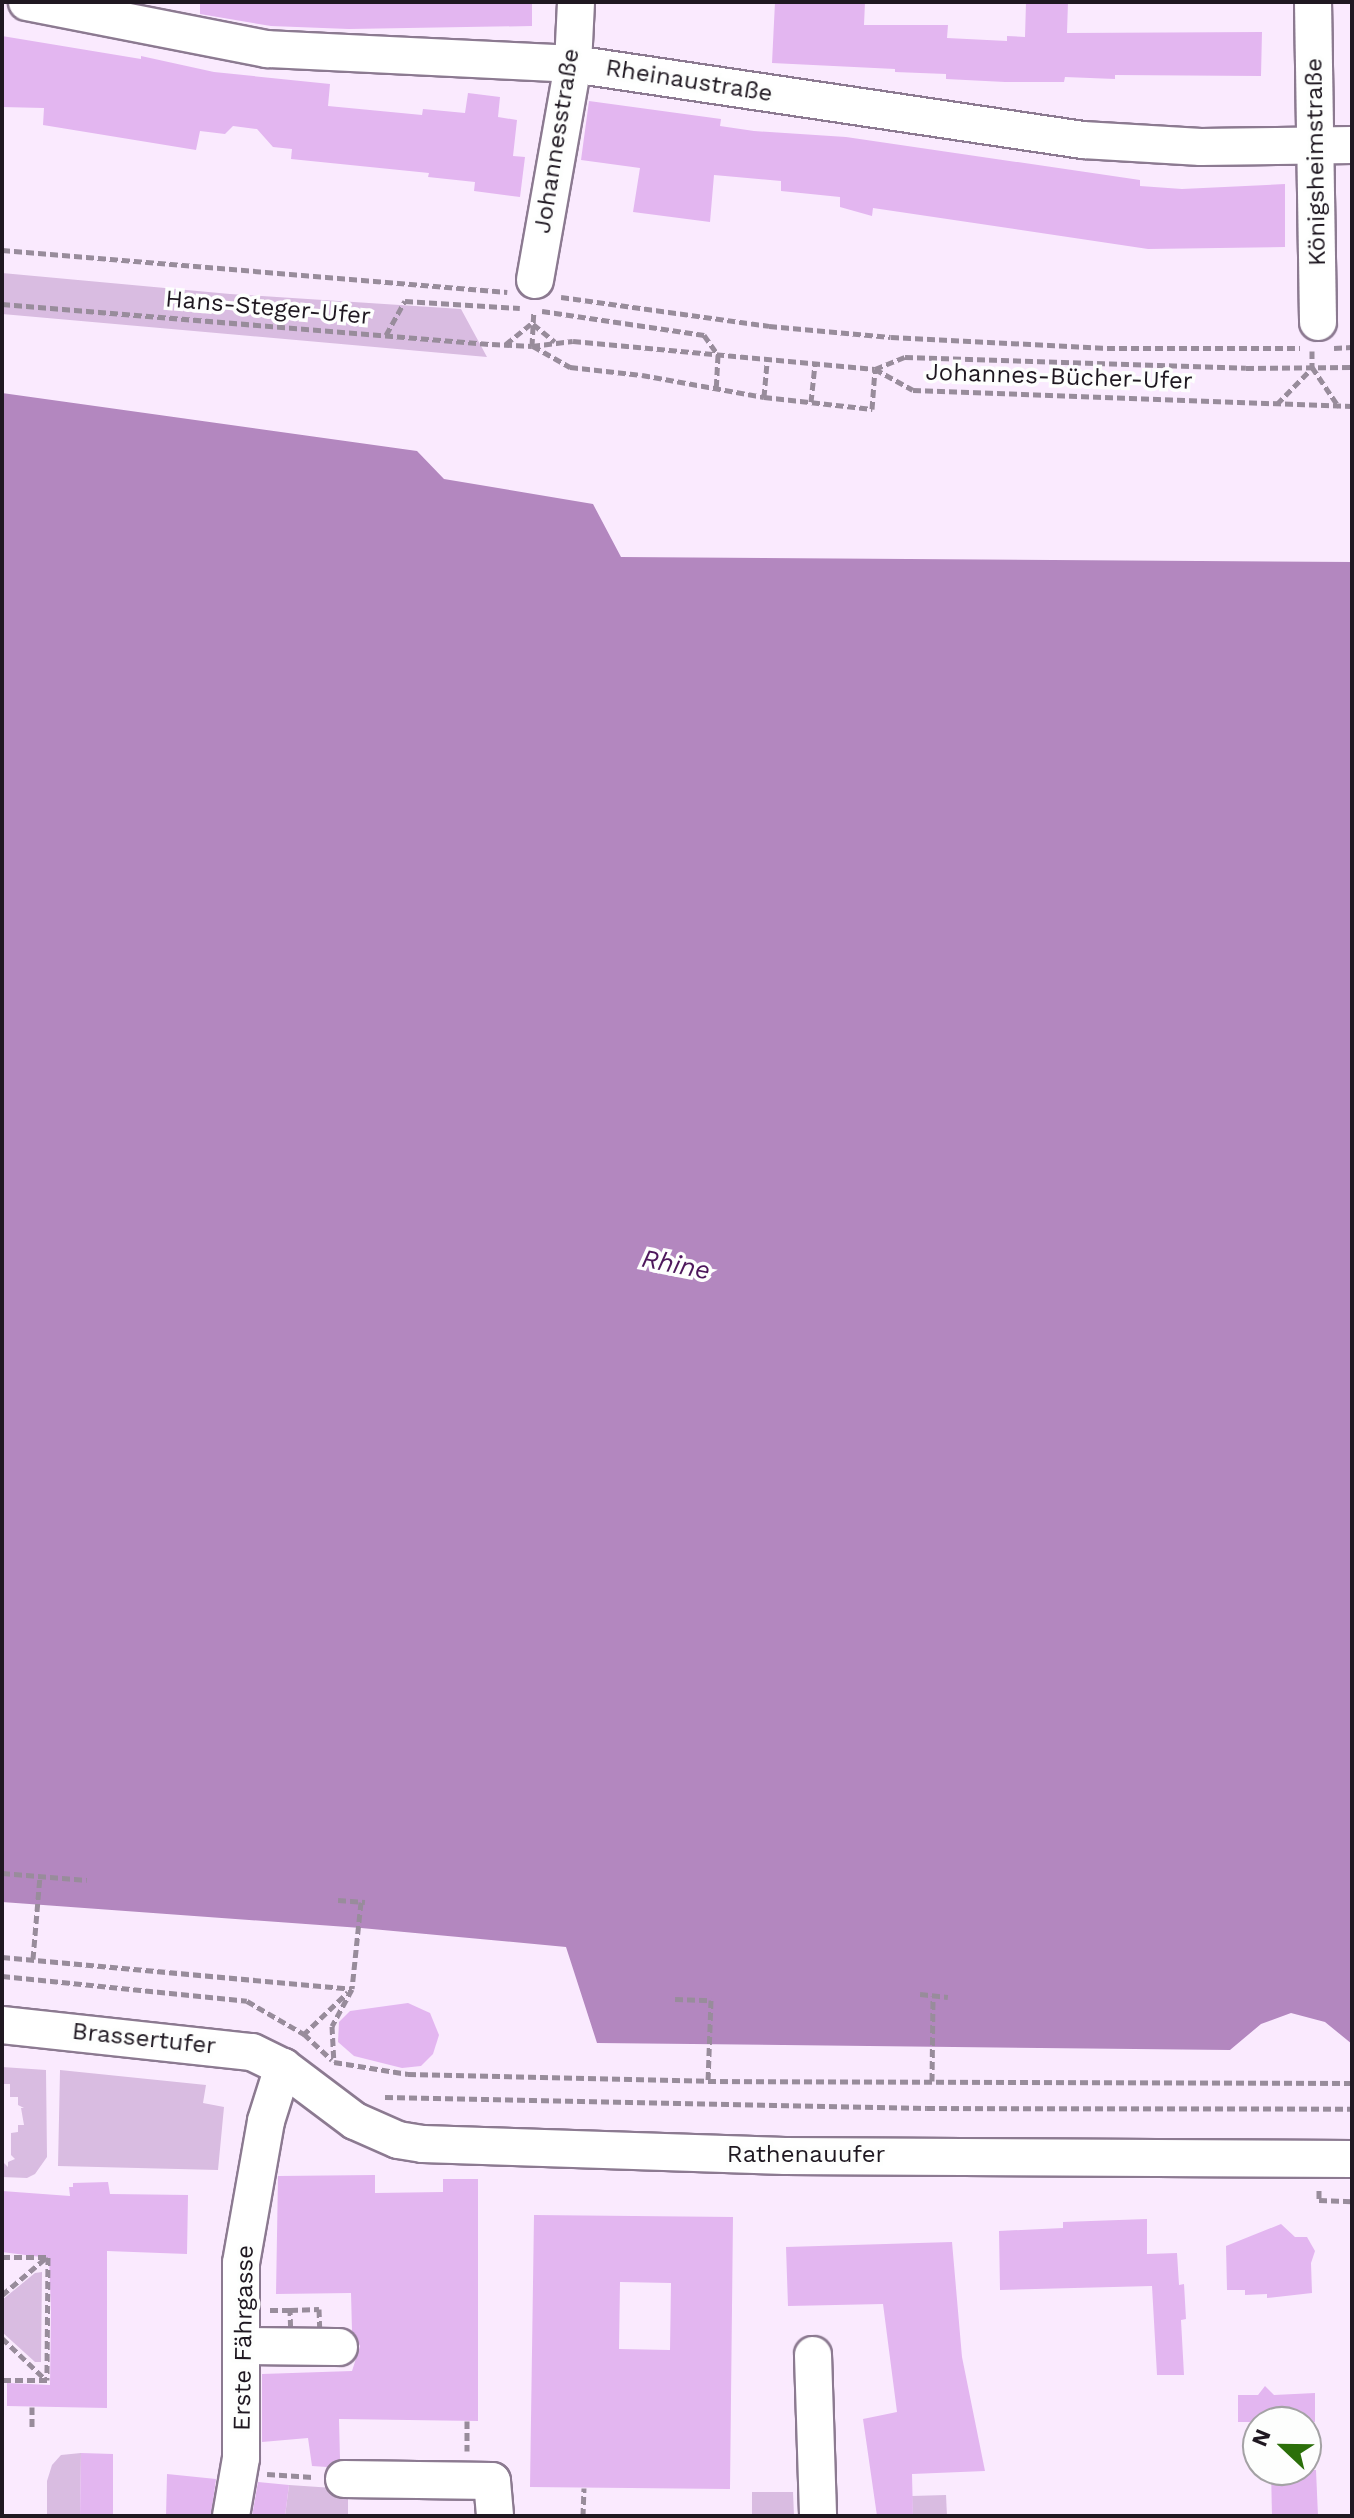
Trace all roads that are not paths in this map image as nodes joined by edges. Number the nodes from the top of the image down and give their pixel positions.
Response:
1 (27, 2) edge
2 (576, 2) edge
3 (1313, 2) edge
4 (573, 64) junction
5 (1352, 145) edge
6 (1315, 146) junction
7 (535, 280) dead end
8 (1315, 335) road end
9 (2, 2025) edge
10 (291, 2054) junction
11 (1352, 2159) edge
12 (243, 2346) junction
13 (339, 2347) dead end
14 (813, 2355) dead end
15 (344, 2479) road end
16 (231, 2516) edge
17 (495, 2516) edge
18 (818, 2516) edge

1 - 4 street, Rheinaustraße
2 - 4 street, Johannesstraße
3 - 6 street, Königsheimstraße
4 - 6 street, Rheinaustraße
4 - 7 street, Johannesstraße
5 - 6 street, Rheinaustraße
6 - 8 street, Königsheimstraße
9 - 10 street, Brassertufer
10 - 11 street, Rathenauufer
10 - 12 street, Erste Fährgasse
12 - 13 street
12 - 16 street, Erste Fährgasse
14 - 18 street
15 - 17 street

